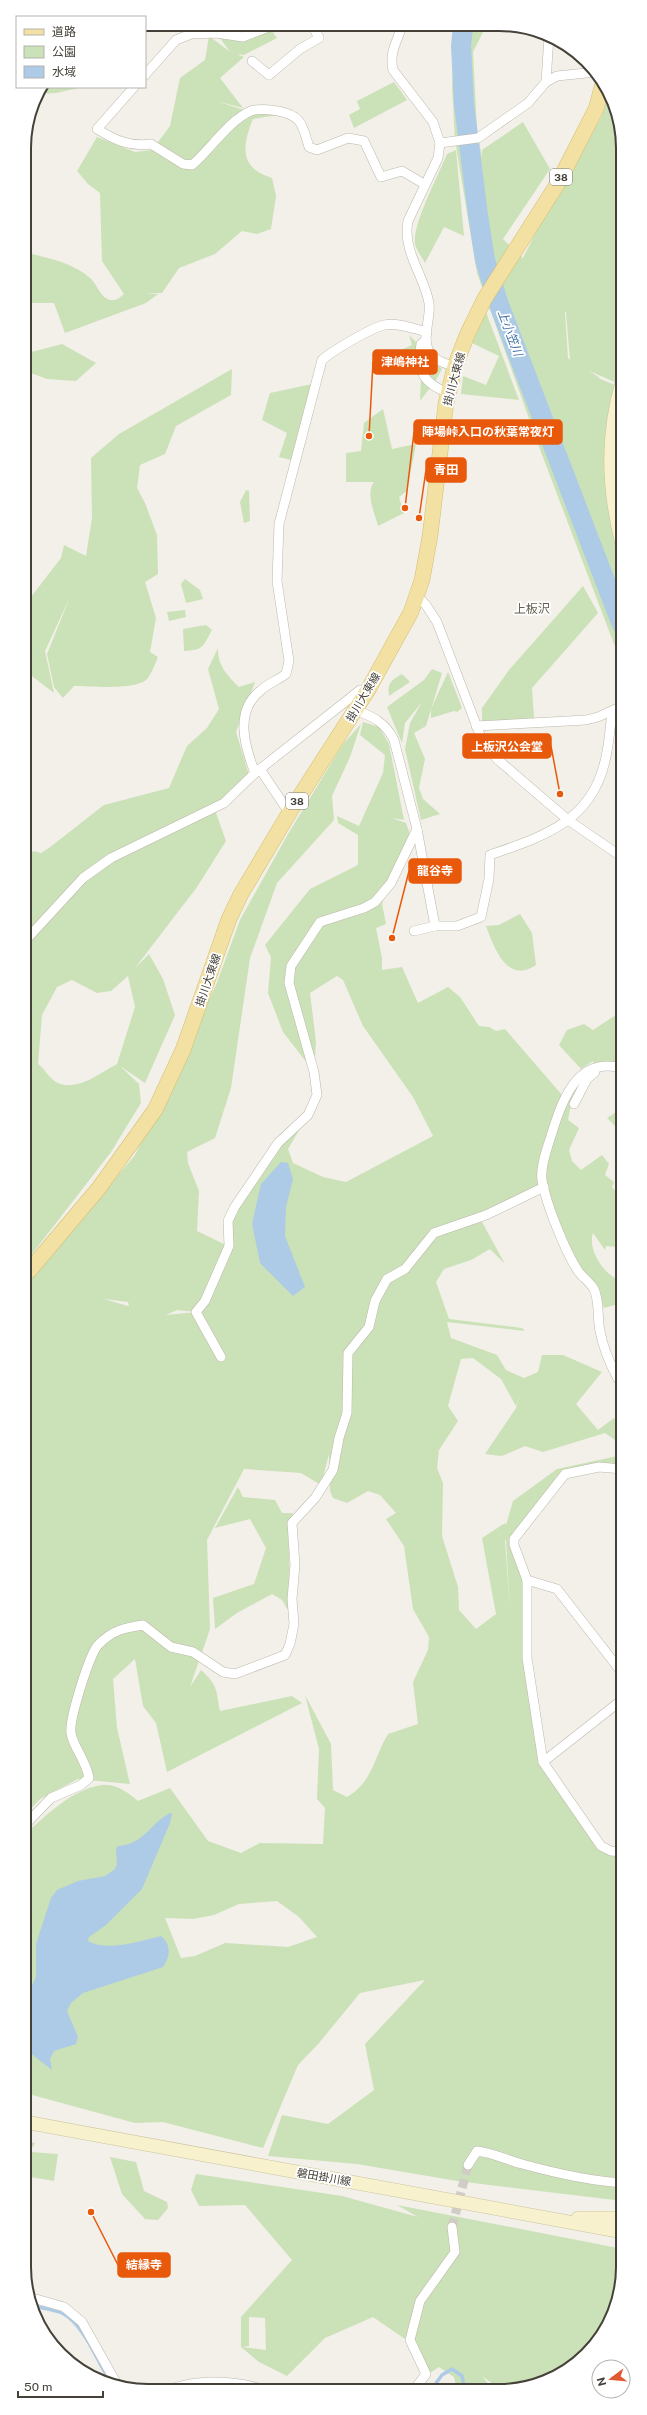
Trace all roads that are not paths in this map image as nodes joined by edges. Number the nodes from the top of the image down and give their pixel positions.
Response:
1 (258, 31) edge
2 (315, 31) edge
3 (400, 31) edge
4 (549, 42) edge
5 (252, 61) dead end
6 (588, 73) edge
7 (146, 74) edge
8 (546, 82) junction
9 (133, 88) edge
10 (601, 91) edge
11 (440, 143) junction
12 (424, 184) junction
13 (426, 336) junction
14 (456, 366) junction
15 (448, 393) junction
16 (616, 407) edge
17 (616, 518) edge
18 (418, 597) junction
19 (368, 690) junction
20 (616, 708) edge
21 (356, 710) junction
22 (612, 710) junction
23 (476, 726) junction
24 (258, 771) junction
25 (291, 810) junction
26 (568, 820) junction
27 (417, 830) junction
28 (616, 853) edge
29 (435, 926) junction
30 (414, 931) dead end
31 (31, 935) edge
32 (611, 1066) junction
33 (616, 1067) edge
34 (574, 1104) dead end
35 (544, 1187) junction
36 (31, 1269) edge
37 (221, 1357) dead end
38 (616, 1375) edge
39 (616, 1468) edge
40 (527, 1580) junction
41 (616, 1666) edge
42 (616, 1704) edge
43 (543, 1762) junction
44 (31, 1819) edge
45 (616, 1851) edge
46 (31, 2123) edge
47 (468, 2165) tunnel mouth
48 (616, 2182) edge
49 (546, 2218) junction
50 (616, 2218) edge
51 (452, 2227) tunnel mouth
52 (616, 2231) edge
53 (35, 2299) edge
54 (114, 2379) edge
55 (185, 2384) edge
56 (245, 2384) edge
57 (418, 2384) edge

1 - 7 street
2 - 5 street
3 - 11 street
4 - 8 street
6 - 8 street
8 - 11 street
9 - 12 street
10 - 14 main road, 掛川大東線 / 38
11 - 12 street
12 - 13 street
13 - 14 street
13 - 15 street
13 - 24 street
14 - 15 main road, 掛川大東線 / 38
15 - 18 main road, 掛川大東線 / 38
16 - 17 main road
18 - 19 main road, 掛川大東線 / 38
18 - 23 street
19 - 21 main road, 掛川大東線 / 38
19 - 24 street
20 - 22 street
21 - 25 main road, 掛川大東線 / 38
21 - 27 street
22 - 23 street
22 - 26 street
23 - 26 street
24 - 25 street
24 - 31 street
25 - 36 main road, 掛川大東線 / 38
26 - 28 street
26 - 29 street
27 - 29 street
27 - 37 street
29 - 30 street
32 - 33 street
32 - 34 street
32 - 35 street
35 - 38 street
35 - 44 street
39 - 40 street
40 - 41 street
40 - 43 street
42 - 43 street
43 - 45 street
46 - 49 main road, 磐田掛川線
47 - 48 street
49 - 50 main road
49 - 52 main road, 磐田掛川線
51 - 57 street
53 - 54 street
55 - 56 street

